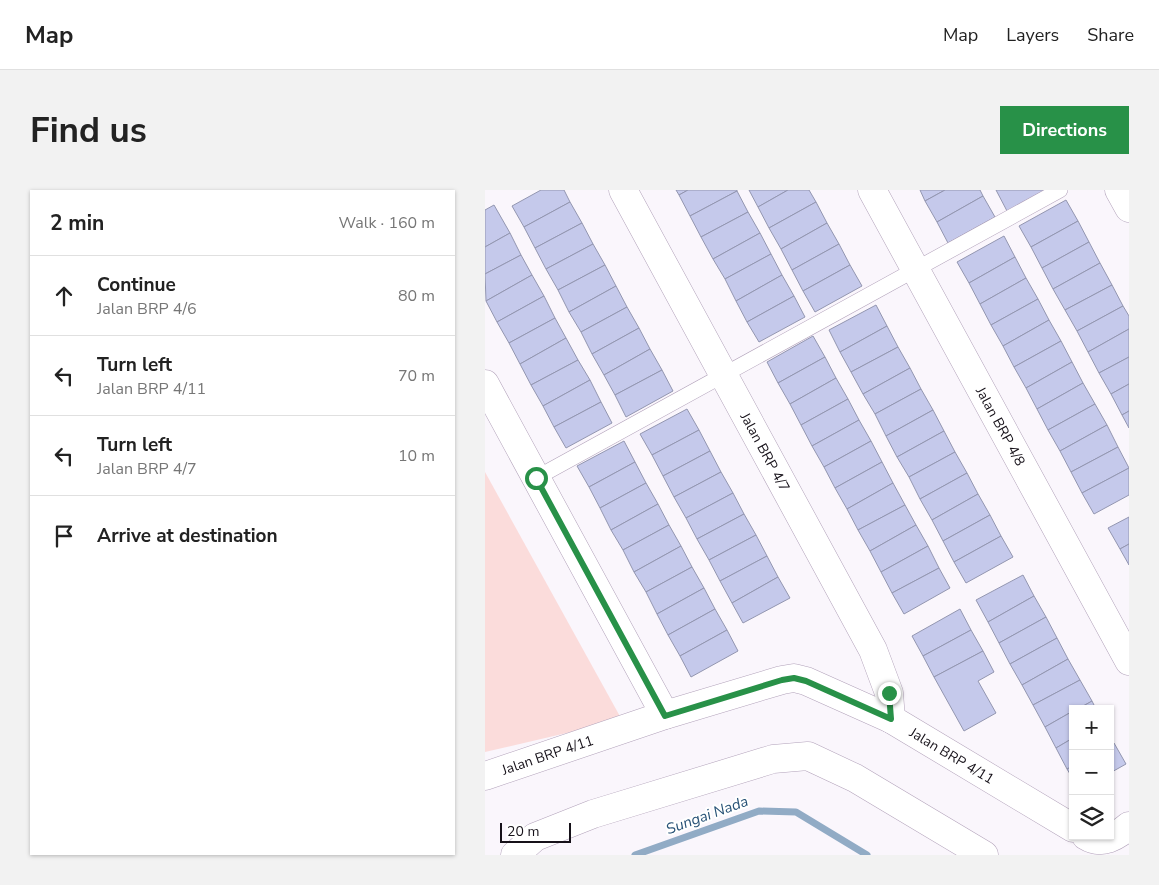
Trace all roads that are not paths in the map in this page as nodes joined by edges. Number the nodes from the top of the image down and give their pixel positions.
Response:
1 (623, 190) edge
2 (872, 190) edge
3 (1061, 190) edge
4 (1119, 190) edge
5 (1129, 208) edge
6 (916, 269) junction
7 (723, 375) junction
8 (485, 384) edge
9 (536, 478) junction
10 (1129, 662) edge
11 (665, 716) junction
12 (891, 719) junction
13 (485, 776) edge
14 (1069, 826) edge
15 (1129, 826) edge
16 (1114, 837) edge
17 (515, 855) edge
18 (984, 855) edge

1 - 7 street, Jalan BRP 4/7
2 - 6 street, Jalan BRP 4/8
3 - 6 lane
4 - 5 street
6 - 7 lane
6 - 10 street, Jalan BRP 4/8
7 - 9 lane
7 - 12 street, Jalan BRP 4/7
8 - 9 street
9 - 11 street
11 - 12 street, Jalan BRP 4/11
11 - 13 street, Jalan BRP 4/11
12 - 14 street, Jalan BRP 4/11
15 - 16 street
17 - 18 street

